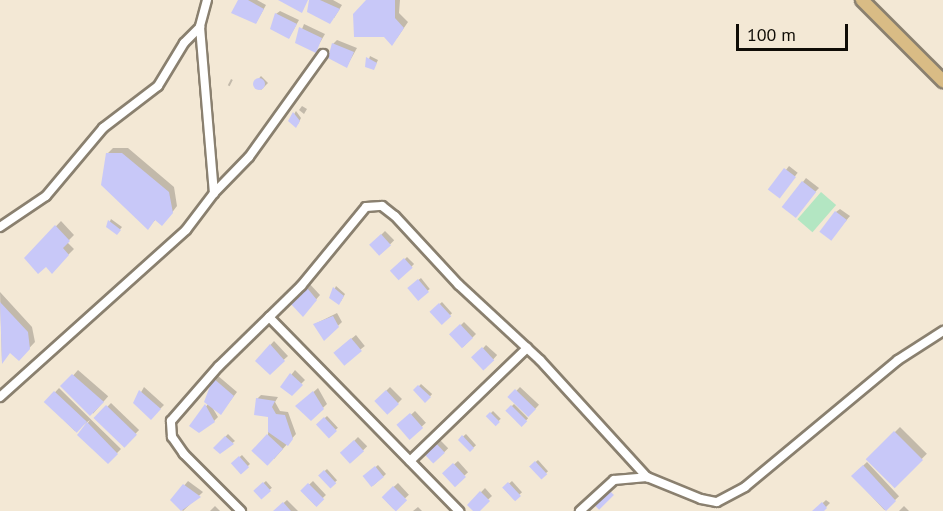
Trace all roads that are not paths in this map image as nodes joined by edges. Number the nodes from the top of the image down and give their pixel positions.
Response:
1 (207, 0) edge
2 (862, 0) edge
3 (200, 27) junction
4 (323, 54) dead end
5 (943, 81) edge
6 (214, 193) junction
7 (0, 227) edge
8 (269, 317) junction
9 (943, 331) edge
10 (527, 348) junction
11 (0, 397) edge
12 (410, 461) junction
13 (647, 477) junction
14 (241, 511) edge
15 (459, 511) edge
16 (580, 511) edge

1 - 3 street
2 - 5 main road
3 - 6 street
3 - 7 street
4 - 6 street
6 - 11 street
8 - 10 street
8 - 12 street
8 - 14 street
9 - 13 street
10 - 12 street
10 - 13 street
12 - 15 street
13 - 16 street

